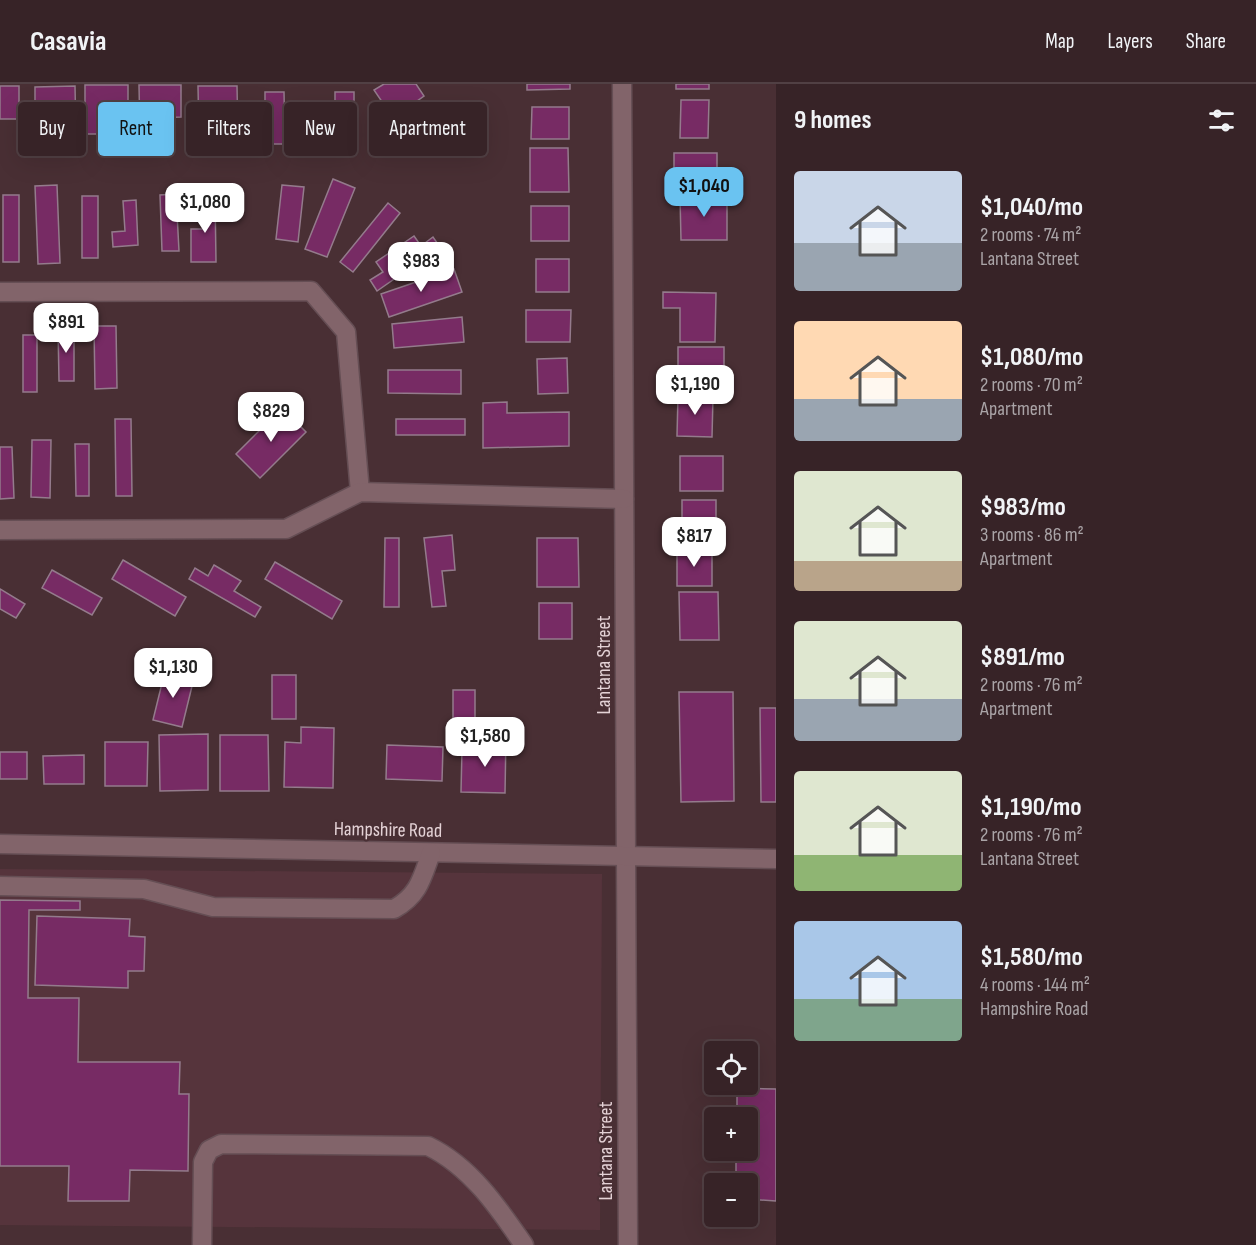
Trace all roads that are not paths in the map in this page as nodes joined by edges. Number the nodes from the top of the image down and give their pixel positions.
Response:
1 (622, 84) edge
2 (0, 292) edge
3 (360, 492) junction
4 (624, 499) junction
5 (0, 530) edge
6 (0, 844) edge
7 (431, 853) junction
8 (627, 856) junction
9 (776, 859) edge
10 (0, 886) edge
11 (202, 1245) edge
12 (524, 1245) edge
13 (628, 1245) edge

1 - 4 street, Lantana Street
2 - 3 street
3 - 4 street
3 - 5 street
4 - 8 street, Lantana Street
6 - 7 street, Hampshire Road
7 - 8 street, Hampshire Road
7 - 10 street
8 - 9 street, Hampshire Road
8 - 13 street, Lantana Street
11 - 12 street

